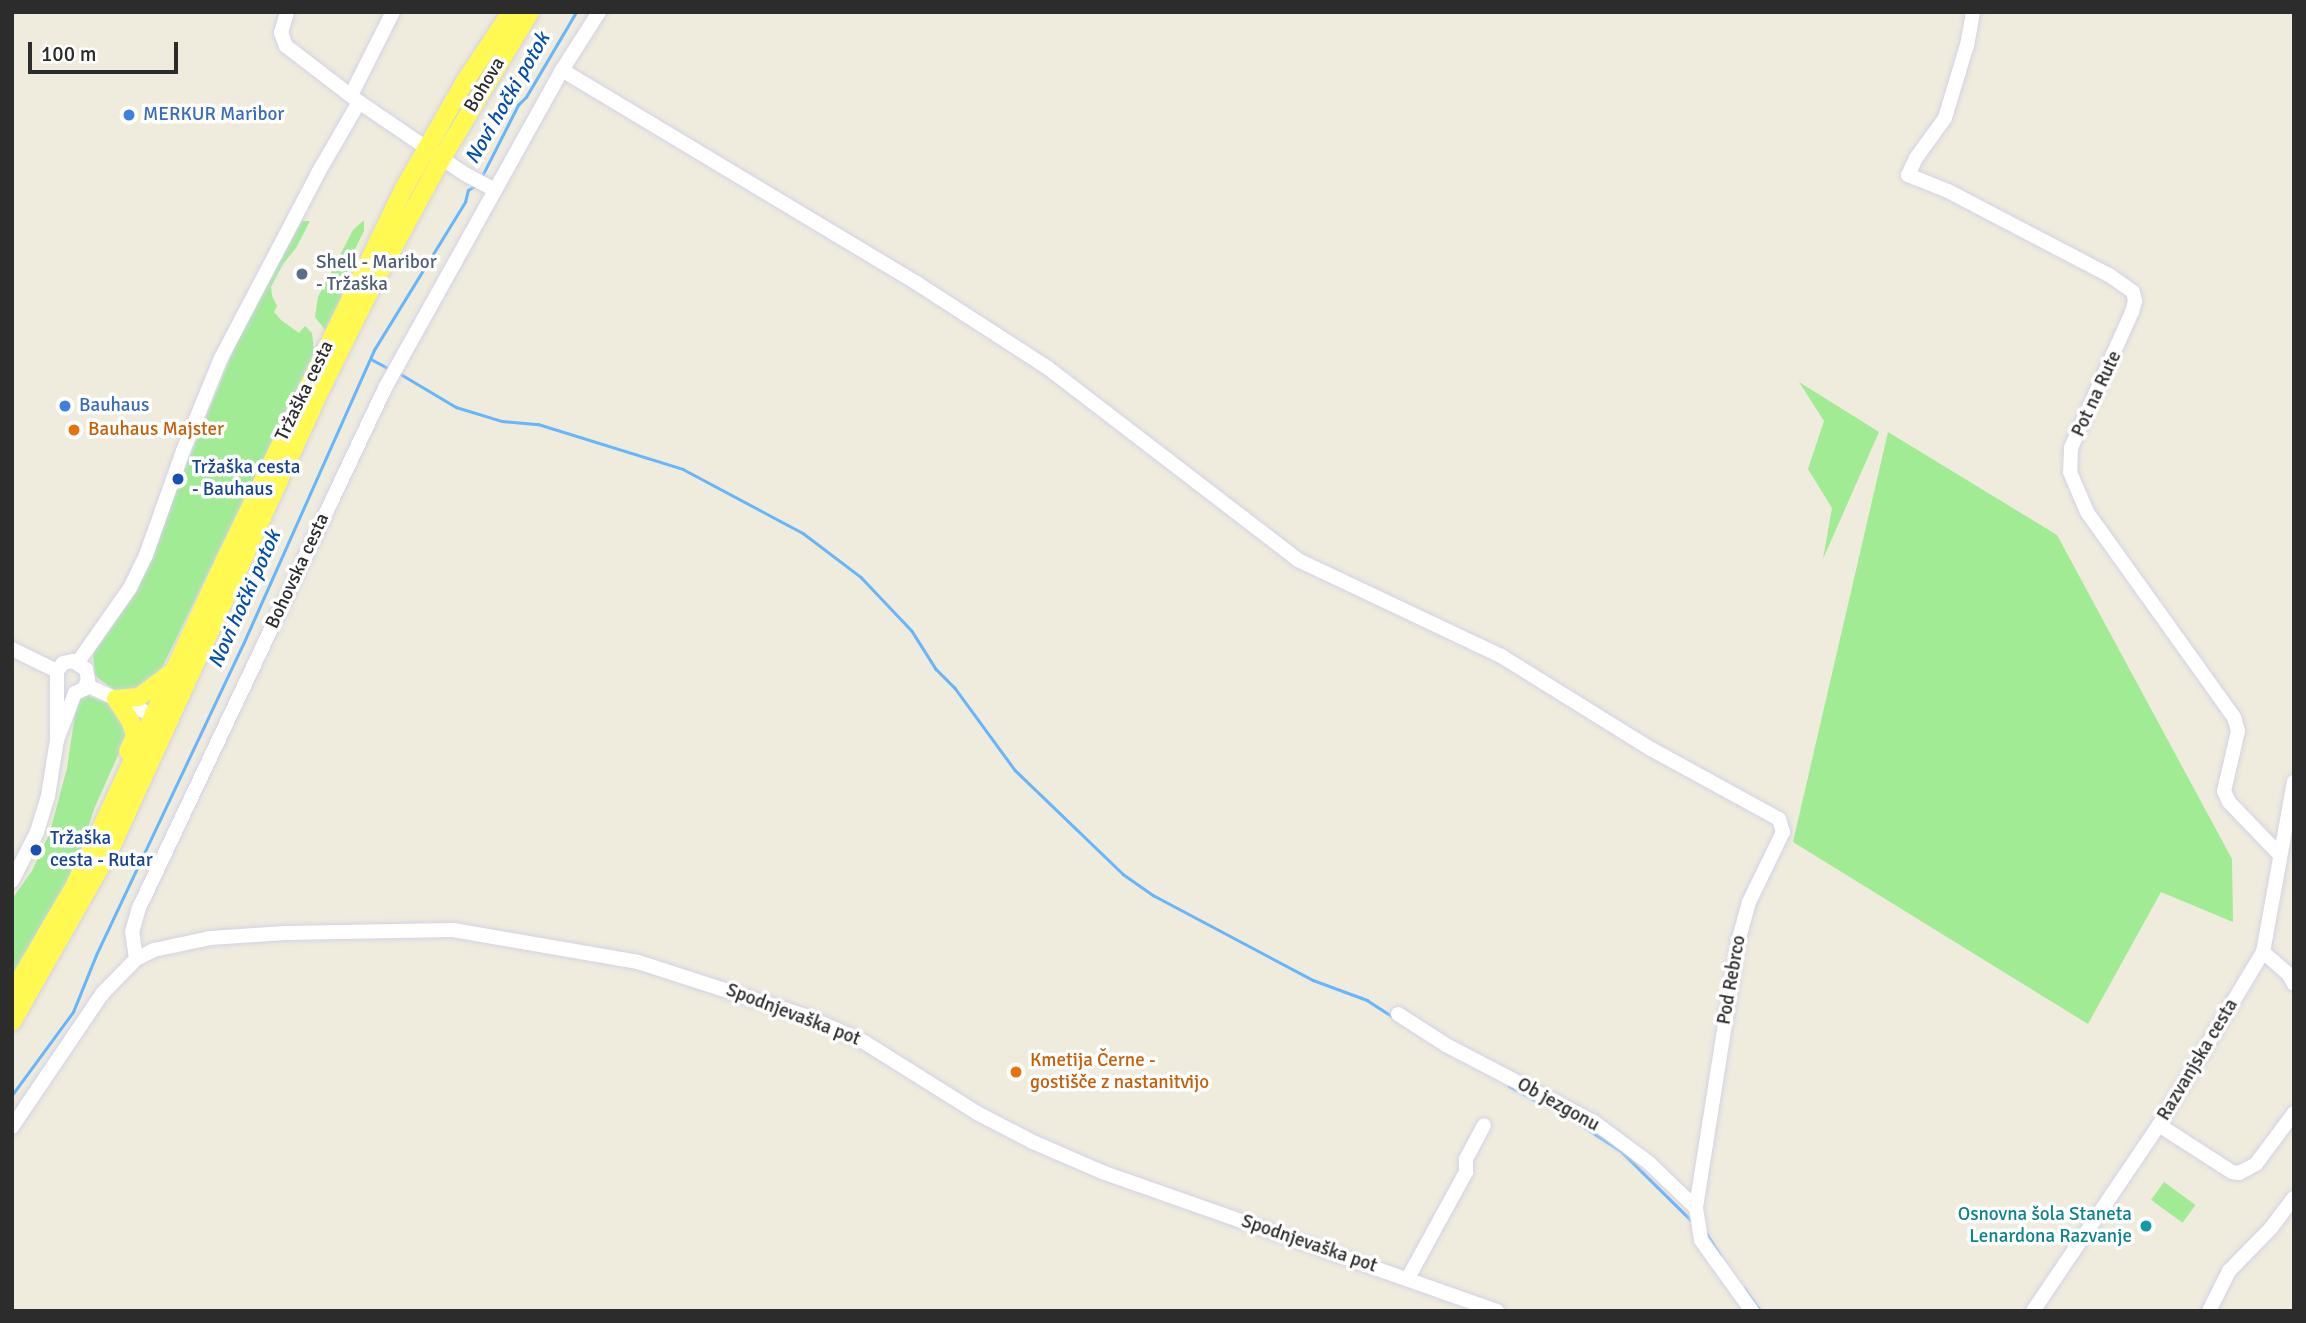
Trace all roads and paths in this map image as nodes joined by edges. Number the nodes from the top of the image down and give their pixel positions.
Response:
1 (287, 12) edge
2 (393, 12) edge
3 (511, 12) edge
4 (530, 12) edge
5 (599, 12) edge
6 (1973, 12) edge
7 (562, 70) junction
8 (355, 98) junction
9 (427, 146) junction
10 (442, 158) junction
11 (492, 189) junction
12 (12, 649) edge
13 (78, 662) junction
14 (57, 671) junction
15 (174, 671) junction
16 (58, 687) junction
17 (81, 689) junction
18 (116, 699) junction
19 (153, 716) junction
20 (170, 723) junction
21 (57, 740) junction
22 (2294, 782) edge
23 (120, 788) junction
24 (2279, 854) junction
25 (12, 881) edge
26 (2263, 952) junction
27 (136, 959) junction
28 (2294, 984) edge
29 (12, 993) edge
30 (1398, 1014) dead end
31 (12, 1022) edge
32 (2294, 1113) edge
33 (1484, 1125) dead end
34 (2159, 1125) junction
35 (12, 1127) edge
36 (2294, 1198) edge
37 (1697, 1220) junction
38 (1408, 1278) junction
39 (1497, 1311) edge
40 (1752, 1311) edge
41 (2033, 1311) edge
42 (2209, 1311) edge

1 - 8 street
2 - 8 street
3 - 9 main road, Bohova
4 - 10 main road, Bohova
5 - 7 street, Bohovska cesta
6 - 24 street, Pot na Rute
7 - 11 street, Bohovska cesta
7 - 37 street, Pod Rebrco
8 - 9 street
8 - 13 street
9 - 10 street
9 - 15 main road, Tržaška cesta
10 - 11 street
10 - 20 main road, Tržaška cesta
11 - 27 street, Bohovska cesta
12 - 14 street
13 - 14 street
13 - 17 street
14 - 16 street
15 - 18 main road
15 - 19 main road, Tržaška cesta
16 - 17 street
16 - 21 street
17 - 18 street
17 - 21 street
18 - 19 street
18 - 23 main road
19 - 20 street
19 - 23 main road, Tržaška cesta
20 - 31 main road, Tržaška cesta
21 - 25 street
22 - 24 street, Razvanjska cesta
23 - 29 main road, Tržaška cesta
24 - 26 street, Razvanjska cesta
26 - 28 street
26 - 34 street, Razvanjska cesta
27 - 35 street
27 - 38 street, Spodnjevaška pot
30 - 37 street, Ob jezgonu
32 - 34 street
33 - 38 street
34 - 41 street, Razvanjska cesta
36 - 42 street
37 - 40 street, Ob jezgonu
38 - 39 street, Spodnjevaška pot

